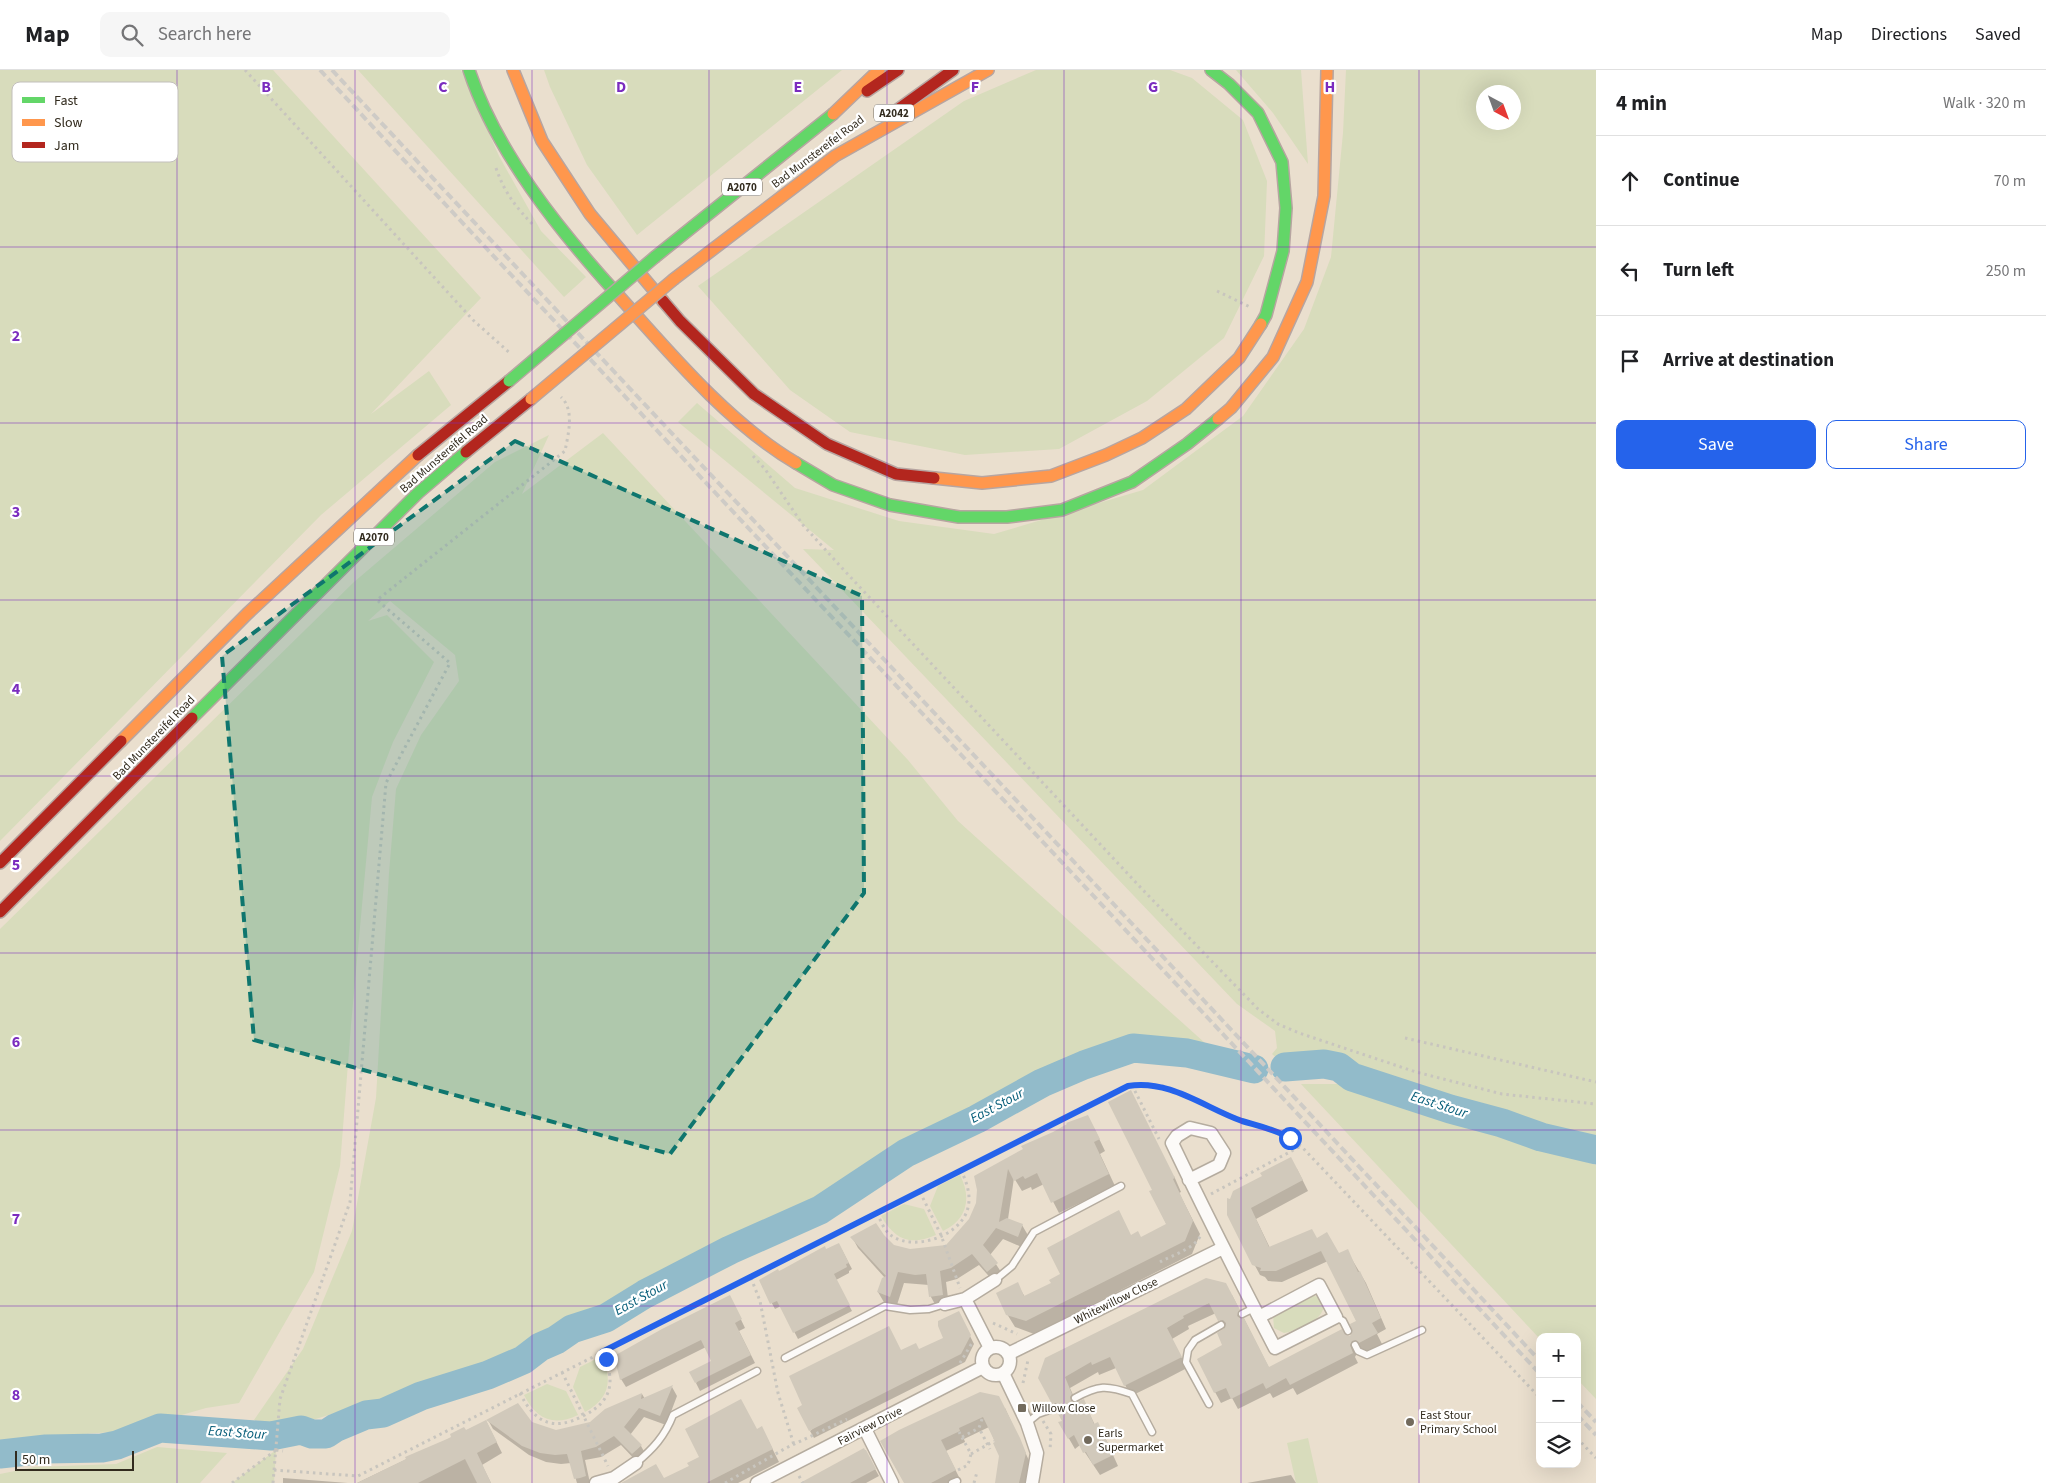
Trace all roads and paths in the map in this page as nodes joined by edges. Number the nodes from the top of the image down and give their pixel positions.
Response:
1 (245, 70) edge
2 (469, 70) edge
3 (514, 70) edge
4 (879, 70) edge
5 (898, 70) edge
6 (953, 70) edge
7 (988, 70) edge
8 (1211, 70) edge
9 (1327, 70) edge
10 (829, 118) junction
11 (834, 156) junction
12 (1217, 291) dead end
13 (1266, 315) junction
14 (515, 357) dead end
15 (558, 395) dead end
16 (842, 568) dead end
17 (0, 864) edge
18 (0, 912) edge
19 (1405, 1038) dead end
20 (1596, 1082) edge
21 (1596, 1104) edge
22 (1301, 1146) junction
23 (961, 1170) junction
24 (1190, 1180) dead end
25 (1121, 1186) dead end
26 (920, 1192) junction
27 (1199, 1201) junction
28 (877, 1213) junction
29 (1202, 1229) dead end
30 (941, 1235) junction
31 (1223, 1248) junction
32 (1158, 1263) dead end
33 (751, 1278) junction
34 (995, 1280) joint
35 (965, 1299) junction
36 (945, 1304) joint
37 (1256, 1313) junction
38 (1242, 1314) dead end
39 (1336, 1317) junction
40 (1221, 1325) dead end
41 (978, 1326) junction
42 (1422, 1330) dead end
43 (1348, 1331) dead end
44 (1020, 1335) dead end
45 (1355, 1345) dead end
46 (990, 1348) junction
47 (602, 1352) junction
48 (1008, 1354) junction
49 (785, 1358) dead end
50 (958, 1366) dead end
51 (983, 1367) junction
52 (757, 1371) dead end
53 (562, 1372) junction
54 (1003, 1373) junction
55 (520, 1393) junction
56 (1536, 1394) edge
57 (1074, 1398) dead end
58 (1208, 1404) dead end
59 (1055, 1408) dead end
60 (583, 1416) junction
61 (854, 1416) dead end
62 (982, 1420) dead end
63 (1026, 1423) junction
64 (979, 1428) junction
65 (865, 1429) junction
66 (959, 1432) dead end
67 (1152, 1432) dead end
68 (962, 1437) junction
69 (994, 1441) dead end
70 (1581, 1442) edge
71 (794, 1445) junction
72 (989, 1447) junction
73 (276, 1450) junction
74 (283, 1451) dead end
75 (971, 1454) junction
76 (1596, 1458) edge
77 (636, 1464) joint
78 (274, 1470) junction
79 (958, 1470) dead end
80 (977, 1472) dead end
81 (615, 1480) edge
82 (232, 1483) edge
83 (273, 1483) edge
84 (596, 1483) edge
85 (725, 1483) edge
86 (757, 1483) edge
87 (892, 1483) edge
88 (974, 1483) edge
89 (1032, 1483) edge

1 - 14 path
2 - 9 main road
3 - 13 main road
4 - 10 main road
5 - 10 main road, Bad Munstereifel Road / A2042
6 - 11 main road, Bad Munstereifel Road / A2042
7 - 11 main road
8 - 13 main road
10 - 17 main road, Bad Munstereifel Road / A2070, bridge
11 - 18 main road, Bad Munstereifel Road / A2070, bridge
12 - 13 path
15 - 73 path
16 - 21 path
19 - 20 path
22 - 23 path
22 - 27 path
22 - 56 path
23 - 26 path
23 - 30 path
24 - 27 street
25 - 34 lane
26 - 28 path
26 - 30 path
27 - 31 street
28 - 30 path
28 - 33 path
29 - 32 path
30 - 35 path
31 - 37 street
31 - 48 street, Whitewillow Close
33 - 47 path
33 - 71 path
34 - 35 street
35 - 36 street
35 - 41 street
36 - 49 lane
37 - 38 lane
37 - 39 street
37 - 39 street
39 - 43 lane
40 - 58 lane
41 - 44 path
41 - 46 street
41 - 50 path
42 - 45 lane
46 - 48 street
46 - 51 street
47 - 53 path
47 - 60 path
48 - 54 street
51 - 54 street
51 - 65 street, Fairview Drive
52 - 77 lane
53 - 55 path
53 - 60 path
54 - 63 street
55 - 60 path
55 - 78 path
57 - 67 lane
59 - 63 lane
60 - 81 path
61 - 71 path
62 - 64 path
63 - 89 street
64 - 68 path
64 - 72 path
65 - 86 street, Fairview Drive
65 - 87 street
66 - 68 path
68 - 75 path
69 - 72 path
70 - 76 path
71 - 85 path
72 - 75 path
73 - 74 path
73 - 78 path
73 - 82 path
75 - 79 path
77 - 81 street
78 - 83 path
80 - 88 path
81 - 84 street

